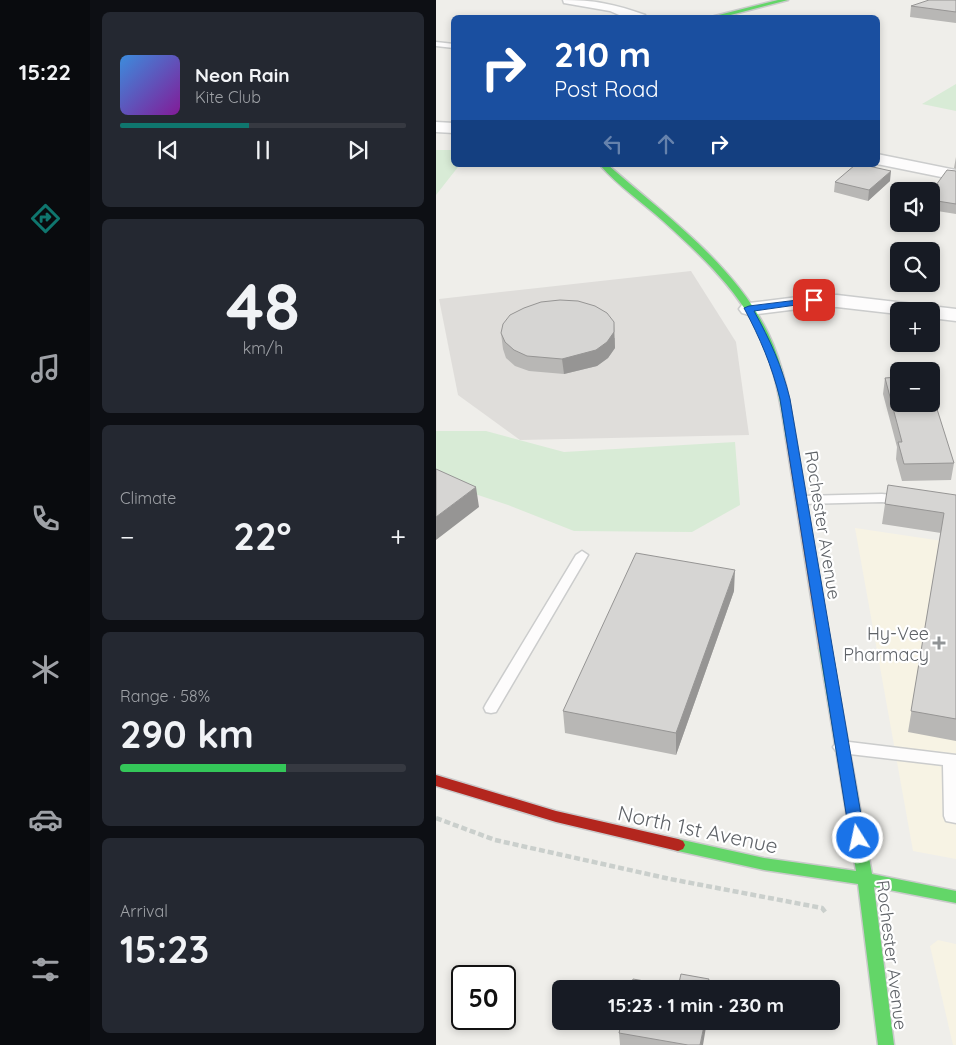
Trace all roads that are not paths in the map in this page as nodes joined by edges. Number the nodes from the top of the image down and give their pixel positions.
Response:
1 (569, 0) edge
2 (785, 0) edge
3 (632, 15) edge
4 (722, 15) edge
5 (436, 44) edge
6 (451, 46) edge
7 (436, 128) edge
8 (451, 128) edge
9 (880, 160) edge
10 (606, 167) edge
11 (956, 175) edge
12 (890, 307) edge
13 (749, 308) junction
14 (940, 313) edge
15 (956, 315) edge
16 (802, 500) junction
17 (910, 502) edge
18 (582, 555) dead end
19 (491, 708) dead end
20 (841, 747) junction
21 (953, 761) edge
22 (436, 780) edge
23 (956, 817) edge
24 (865, 879) junction
25 (956, 897) edge
26 (886, 1045) edge

1 - 3 street
2 - 4 main road
5 - 6 lane
7 - 8 street
9 - 11 street
10 - 13 main road, Rochester Avenue
12 - 13 street
13 - 16 main road, Rochester Avenue
14 - 15 street
16 - 17 lane
16 - 20 main road, Rochester Avenue
18 - 19 lane
20 - 21 lane
20 - 24 main road, Rochester Avenue
21 - 23 lane
22 - 24 main road, North 1st Avenue
24 - 25 main road, North 1st Avenue
24 - 26 main road, Rochester Avenue

